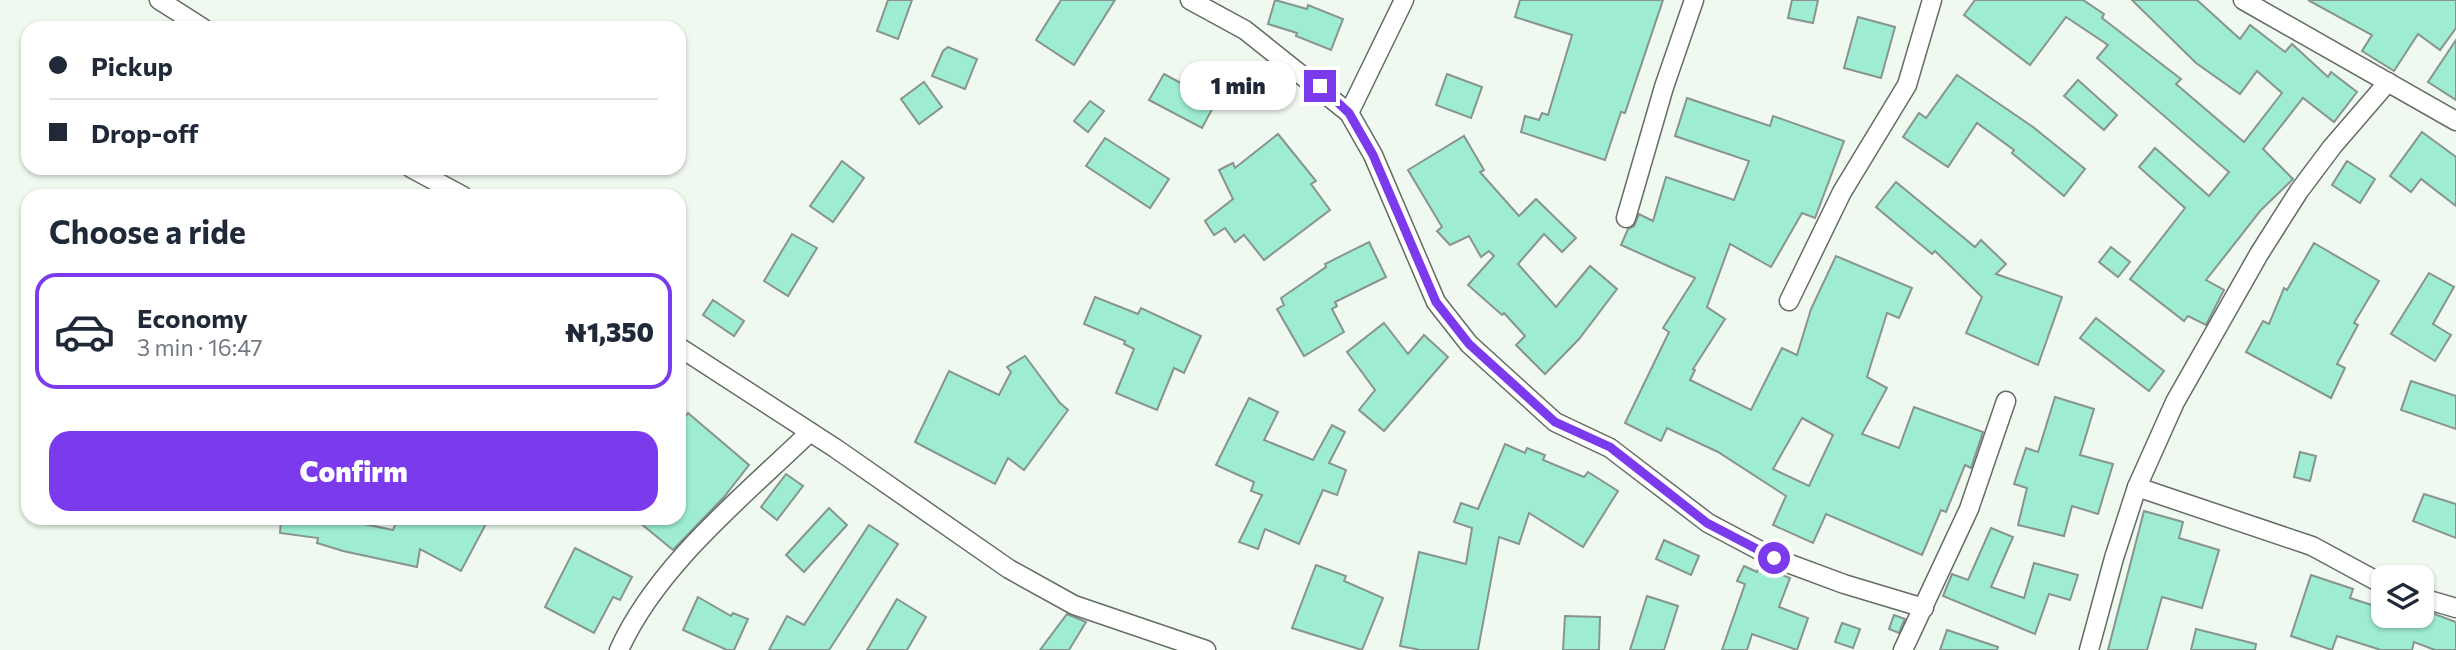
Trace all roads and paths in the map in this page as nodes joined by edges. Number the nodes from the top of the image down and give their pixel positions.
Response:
1 (159, 0) edge
2 (1190, 0) edge
3 (1404, 0) edge
4 (1694, 0) edge
5 (1932, 0) edge
6 (2243, 0) edge
7 (192, 21) edge
8 (2388, 82) junction
9 (1349, 113) junction
10 (2456, 121) edge
11 (424, 175) edge
12 (450, 189) edge
13 (1626, 218) dead end
14 (1789, 301) dead end
15 (686, 352) edge
16 (2006, 401) dead end
17 (810, 432) junction
18 (2137, 487) junction
19 (2371, 577) edge
20 (2434, 602) edge
21 (1924, 608) junction
22 (2456, 608) edge
23 (620, 650) edge
24 (1206, 650) edge
25 (1903, 650) edge
26 (2089, 650) edge

1 - 7 street
2 - 9 street
3 - 9 street
4 - 13 street
5 - 14 street
6 - 8 street
8 - 10 street
8 - 18 street
9 - 21 street
11 - 12 street
15 - 17 street
16 - 21 street
17 - 23 street
17 - 24 street
18 - 19 street
18 - 26 street
20 - 22 street
21 - 25 street

